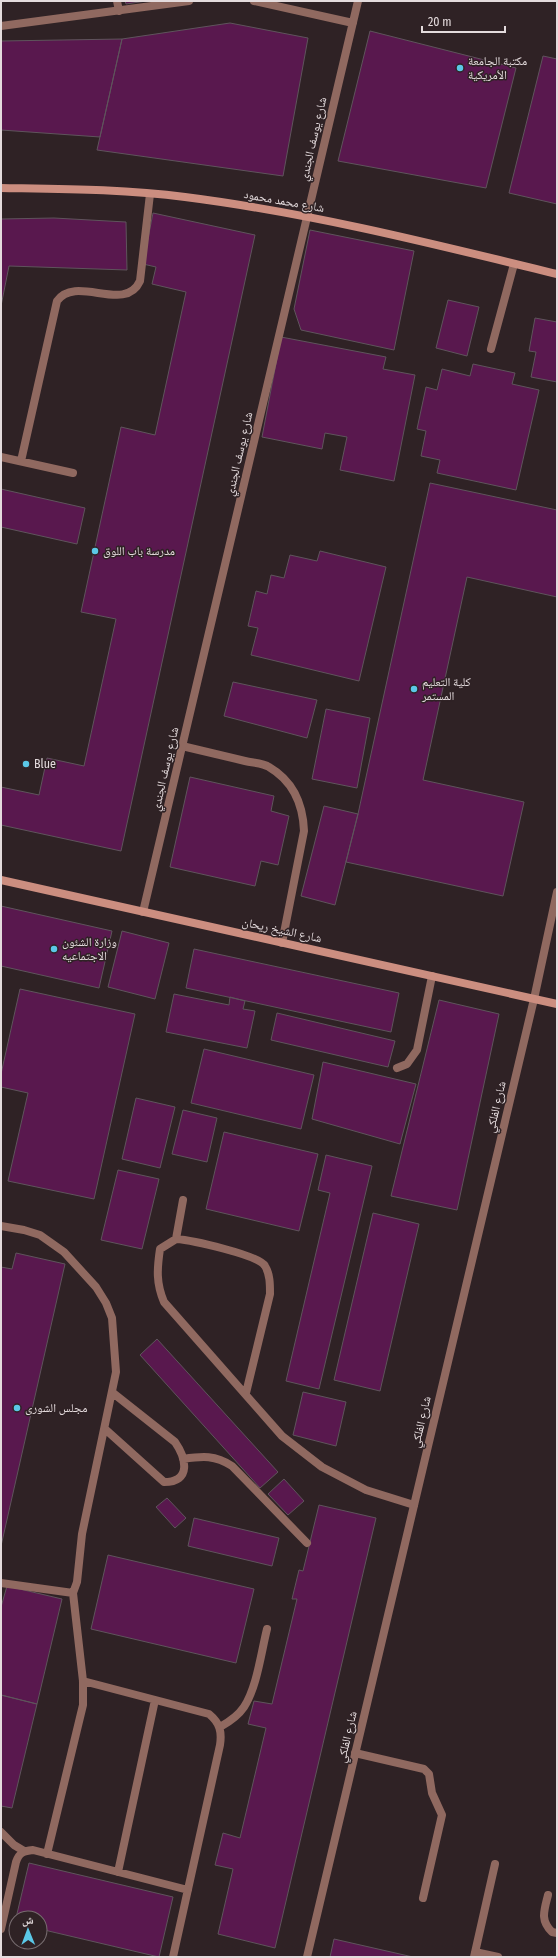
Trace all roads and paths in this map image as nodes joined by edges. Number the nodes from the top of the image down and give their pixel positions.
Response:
1 (117, 1) edge
2 (189, 1) edge
3 (254, 1) edge
4 (358, 1) edge
5 (119, 11) junction
6 (352, 22) junction
7 (1, 26) edge
8 (1, 188) edge
9 (150, 194) junction
10 (307, 216) junction
11 (514, 264) junction
12 (557, 274) edge
13 (491, 350) dead end
14 (1, 457) edge
15 (21, 461) junction
16 (73, 473) dead end
17 (182, 746) junction
18 (1, 880) edge
19 (557, 892) edge
20 (143, 912) junction
21 (282, 943) junction
22 (432, 976) junction
23 (534, 999) junction
24 (557, 1004) edge
25 (397, 1068) dead end
26 (183, 1200) dead end
27 (1, 1226) edge
28 (176, 1238) junction
29 (113, 1393) junction
30 (246, 1393) junction
31 (105, 1429) junction
32 (183, 1459) junction
33 (414, 1505) junction
34 (307, 1543) dead end
35 (1, 1583) edge
36 (73, 1593) junction
37 (267, 1629) dead end
38 (83, 1682) junction
39 (155, 1700) junction
40 (220, 1727) junction
41 (356, 1753) junction
42 (1, 1832) edge
43 (24, 1851) junction
44 (47, 1854) junction
45 (495, 1864) dead end
46 (118, 1872) junction
47 (188, 1890) junction
48 (548, 1895) dead end
49 (423, 1898) dead end
50 (1, 1929) edge
51 (557, 1933) edge
52 (474, 1954) edge
53 (173, 1957) edge
54 (307, 1957) edge
55 (498, 1957) edge

1 - 5 street
2 - 5 street
3 - 6 street
4 - 6 street, شارع يوسف الجندي
5 - 7 street
6 - 10 street, شارع يوسف الجندي
8 - 9 main road, شارع محمد محمود
9 - 10 main road, شارع محمد محمود
9 - 15 street
10 - 11 main road, شارع محمد محمود
10 - 17 street, شارع يوسف الجندي
11 - 12 main road, شارع محمد محمود
11 - 13 street
14 - 15 street
15 - 16 street
17 - 20 street, شارع يوسف الجندي
17 - 21 street
18 - 20 main road, شارع الشيخ ريحان
19 - 23 street, شارع الفلكي
20 - 21 main road, شارع الشيخ ريحان
21 - 22 main road, شارع الشيخ ريحان
22 - 23 main road, شارع الشيخ ريحان
22 - 25 street
23 - 24 main road, شارع الشيخ ريحان
23 - 33 street, شارع الفلكي
26 - 28 street
27 - 29 street
28 - 30 street
28 - 30 street
29 - 31 street
29 - 32 street
30 - 33 street
31 - 32 street
31 - 36 street
32 - 34 street
33 - 41 street, شارع الفلكي
35 - 36 street
36 - 38 street
37 - 40 street
38 - 39 street
38 - 44 street
39 - 40 street
39 - 46 street
40 - 47 street
41 - 49 street
41 - 54 street, شارع الفلكي
42 - 43 street
43 - 44 street
43 - 50 street
44 - 46 street
45 - 52 street
46 - 47 street
47 - 53 street
48 - 51 street
52 - 55 street

